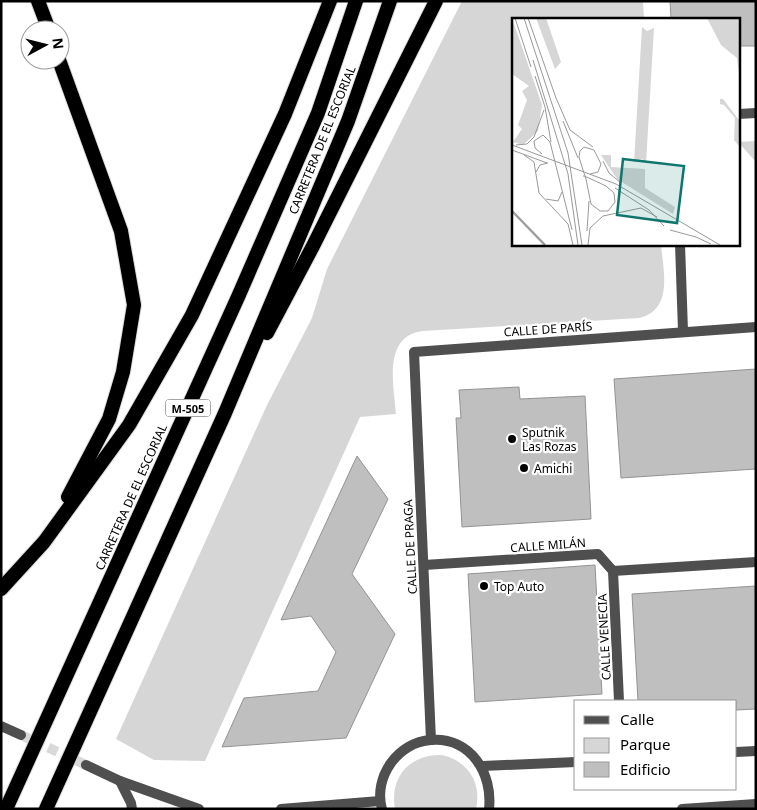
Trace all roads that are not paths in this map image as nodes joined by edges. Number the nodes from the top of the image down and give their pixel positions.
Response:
1 (38, 1) edge
2 (330, 1) edge
3 (356, 1) edge
4 (390, 1) edge
5 (436, 1) edge
6 (45, 20) edge
7 (63, 70) edge
8 (740, 114) edge
9 (756, 114) edge
10 (680, 245) edge
11 (756, 327) edge
12 (683, 331) junction
13 (414, 352) joint
14 (224, 413) junction
15 (44, 542) junction
16 (756, 562) edge
17 (424, 566) junction
18 (613, 571) junction
19 (1, 589) edge
20 (619, 700) edge
21 (1, 726) edge
22 (21, 735) tunnel mouth
23 (431, 740) junction
24 (756, 751) edge
25 (737, 752) edge
26 (574, 762) edge
27 (86, 765) tunnel mouth
28 (483, 766) junction
29 (120, 781) junction
30 (756, 804) edge
31 (381, 805) edge
32 (6, 809) edge
33 (46, 809) edge
34 (132, 809) edge
35 (200, 809) edge
36 (281, 809) edge
37 (489, 809) edge
38 (682, 809) edge

1 - 6 highway
2 - 15 highway
3 - 32 highway, CARRETERA DE EL ESCORIAL / M-505
4 - 14 highway, CARRETERA DE EL ESCORIAL / M-505
5 - 14 highway
7 - 15 highway
8 - 9 street
10 - 12 street
11 - 12 street, CALLE DE PARÍS
12 - 13 street, CALLE DE PARÍS
13 - 17 street, CALLE DE PRAGA
14 - 33 highway, CARRETERA DE EL ESCORIAL / M-505
15 - 19 highway
16 - 18 street
17 - 18 street, CALLE MILÁN
17 - 23 street, CALLE DE PRAGA
18 - 20 street, CALLE VENECIA
21 - 22 street
23 - 28 street
23 - 31 street
24 - 25 street
26 - 28 street
27 - 29 street
28 - 37 street
29 - 34 street
29 - 35 street
30 - 38 street
31 - 36 street

